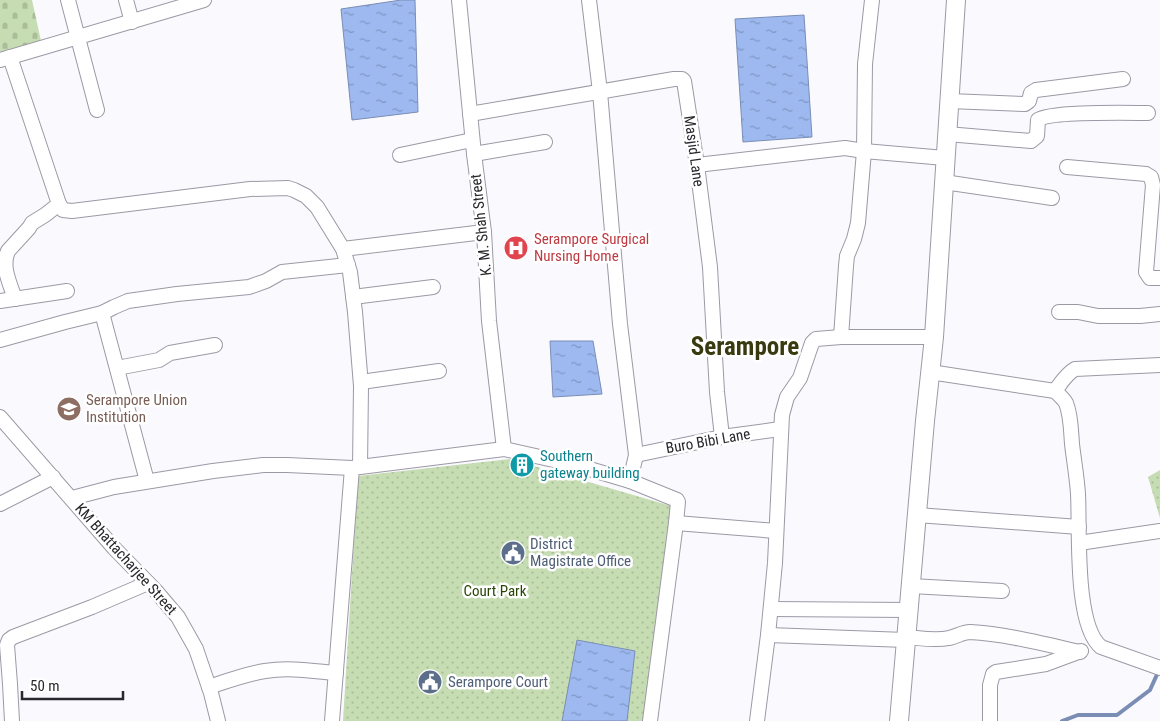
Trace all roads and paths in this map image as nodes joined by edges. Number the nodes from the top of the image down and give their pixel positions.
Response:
1 (68, 0) edge
2 (126, 0) edge
3 (204, 0) edge
4 (459, 0) edge
5 (589, 0) edge
6 (872, 0) edge
7 (956, 0) edge
8 (132, 22) junction
9 (77, 38) junction
10 (5, 59) edge
11 (1123, 79) dead end
12 (600, 92) junction
13 (949, 101) junction
14 (97, 110) dead end
15 (1148, 113) dead end
16 (470, 114) junction
17 (947, 134) junction
18 (545, 142) dead end
19 (473, 147) junction
20 (864, 151) junction
21 (400, 155) dead end
22 (945, 158) junction
23 (697, 166) junction
24 (1067, 168) dead end
25 (944, 182) junction
26 (1052, 198) dead end
27 (59, 204) junction
28 (484, 232) junction
29 (343, 249) junction
30 (348, 265) junction
31 (1160, 278) edge
32 (433, 287) dead end
33 (67, 291) dead end
34 (353, 297) junction
35 (15, 299) junction
36 (0, 301) edge
37 (1059, 312) dead end
38 (102, 313) junction
39 (1160, 314) edge
40 (840, 336) junction
41 (934, 337) junction
42 (0, 340) edge
43 (215, 345) dead end
44 (1160, 365) edge
45 (117, 368) junction
46 (440, 371) dead end
47 (930, 372) junction
48 (361, 382) junction
49 (1056, 391) junction
50 (0, 417) edge
51 (780, 429) junction
52 (722, 437) junction
53 (504, 449) junction
54 (636, 455) junction
55 (356, 467) junction
56 (53, 477) junction
57 (147, 481) junction
58 (630, 481) junction
59 (72, 498) junction
60 (0, 504) edge
61 (917, 515) junction
62 (676, 522) junction
63 (1078, 526) junction
64 (776, 531) junction
65 (1160, 531) edge
66 (1079, 543) junction
67 (148, 583) junction
68 (911, 586) junction
69 (1002, 592) dead end
70 (771, 609) junction
71 (909, 610) junction
72 (768, 636) junction
73 (906, 639) junction
74 (1098, 645) junction
75 (1080, 652) junction
76 (1156, 666) edge
77 (336, 673) junction
78 (209, 687) junction
79 (12, 721) edge
80 (218, 721) edge
81 (332, 721) edge
82 (650, 721) edge
83 (757, 721) edge
84 (899, 721) edge
85 (990, 721) edge

1 - 9 street
2 - 8 street
3 - 8 street
4 - 16 street, K. M. Shah Street
5 - 12 street
6 - 20 street
7 - 13 street
8 - 9 street
9 - 10 street
9 - 14 street
10 - 27 street
11 - 13 street
12 - 16 street, Masjid Lane
12 - 23 street, Masjid Lane
12 - 54 street
13 - 17 street
15 - 17 street
16 - 19 street, K. M. Shah Street
17 - 22 street
18 - 19 street
19 - 21 street
19 - 28 street, K. M. Shah Street
20 - 22 street
20 - 23 street
20 - 40 street
22 - 25 street
23 - 52 street, Masjid Lane
24 - 31 street
25 - 26 street
25 - 41 street
27 - 29 street
27 - 35 street
28 - 29 street
28 - 53 street, K. M. Shah Street
29 - 30 street
30 - 34 street
30 - 38 street
32 - 34 street
33 - 35 street
34 - 48 street
35 - 36 street
37 - 39 street
38 - 42 street
38 - 45 street
40 - 41 street
40 - 51 street
41 - 47 street
43 - 45 street
44 - 49 street
45 - 57 street
46 - 48 street
47 - 49 street
47 - 61 street
48 - 55 street
49 - 63 street
50 - 56 street, KM Bhattacharjee Street
51 - 52 street, Buro Bibi Lane
51 - 64 street
52 - 54 street, Buro Bibi Lane
53 - 55 street
53 - 58 street
54 - 58 street
55 - 57 street
55 - 77 street
56 - 59 street, KM Bhattacharjee Street
56 - 60 street
57 - 59 street
58 - 62 street
59 - 67 street, KM Bhattacharjee Street
61 - 63 street
61 - 68 street
62 - 64 street
62 - 82 street
63 - 66 street
64 - 70 street
65 - 66 street
66 - 74 street
67 - 78 street, KM Bhattacharjee Street
67 - 79 street
68 - 69 street
68 - 71 street
70 - 71 street
70 - 72 street
71 - 73 street
72 - 73 street
72 - 83 street
73 - 75 street
73 - 84 street
74 - 75 street
74 - 76 street
75 - 85 street
77 - 78 street
77 - 81 street
78 - 80 street, KM Bhattacharjee Street

